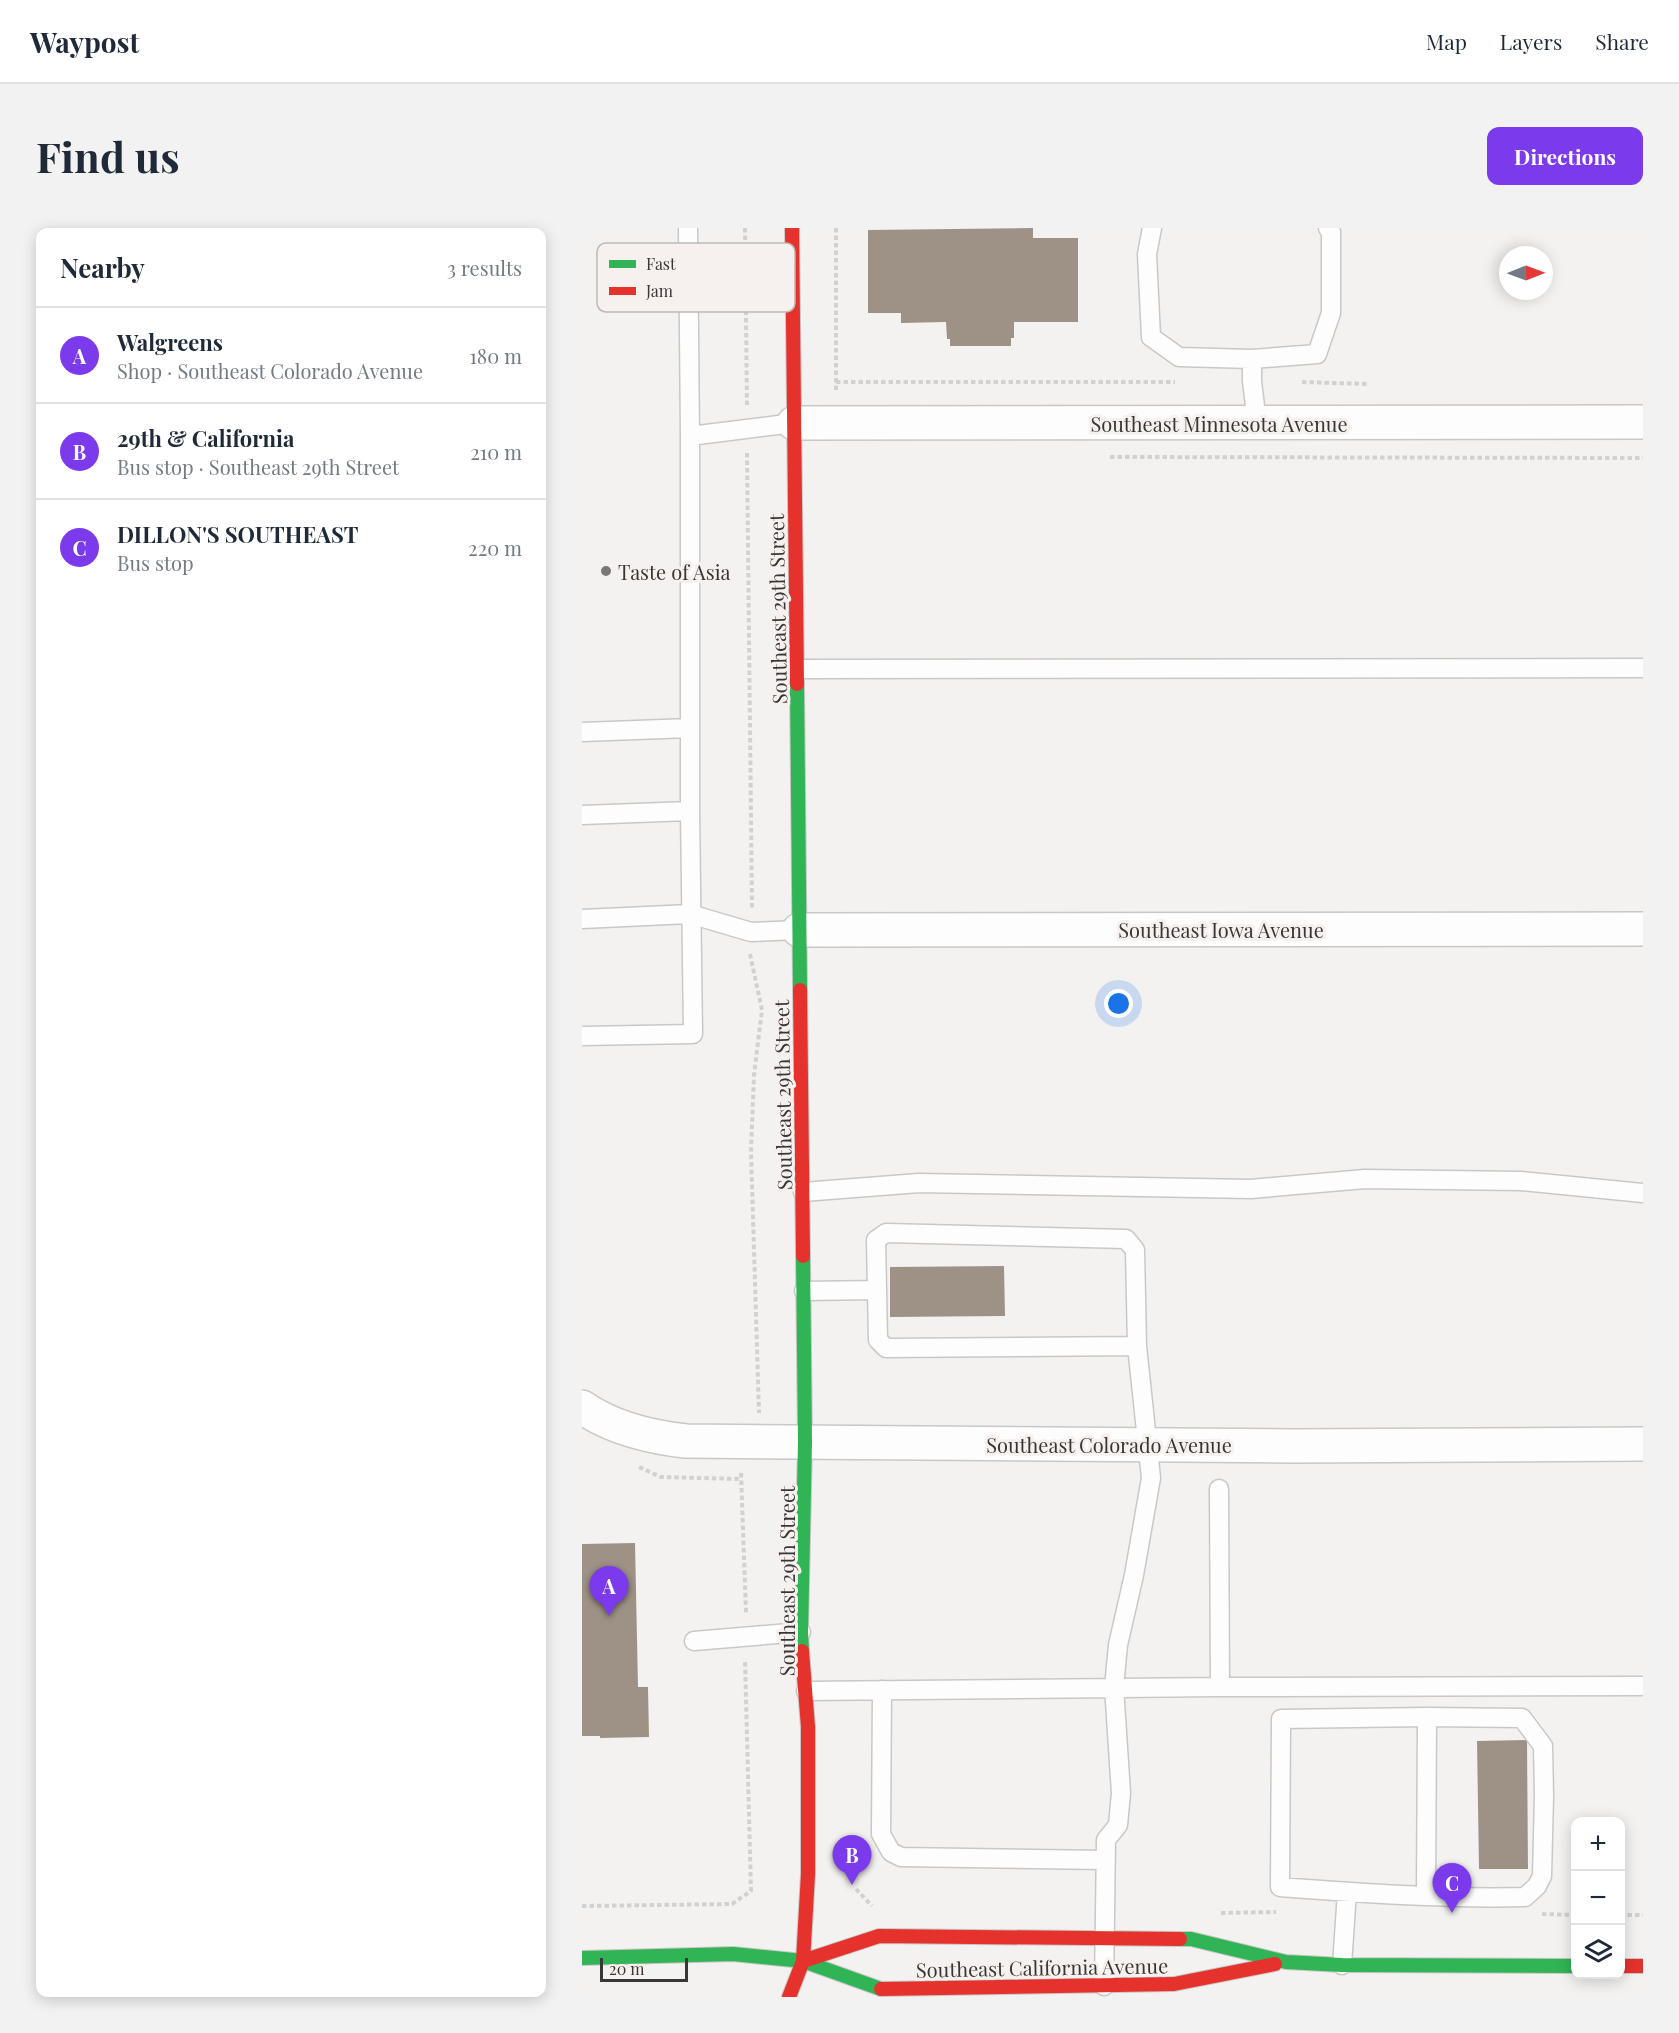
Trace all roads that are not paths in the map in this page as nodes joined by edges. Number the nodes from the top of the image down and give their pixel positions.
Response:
1 (688, 228) edge
2 (792, 228) edge
3 (1152, 228) edge
4 (1328, 228) edge
5 (688, 243) edge
6 (792, 243) edge
7 (689, 312) edge
8 (793, 312) edge
9 (1252, 359) junction
10 (1643, 422) edge
11 (794, 423) junction
12 (1257, 423) junction
13 (690, 436) junction
14 (1643, 668) edge
15 (797, 669) junction
16 (690, 728) junction
17 (582, 732) edge
18 (690, 811) junction
19 (582, 815) edge
20 (690, 915) junction
21 (582, 919) edge
22 (1643, 929) edge
23 (800, 930) junction
24 (582, 1036) edge
25 (803, 1192) junction
26 (1643, 1193) edge
27 (877, 1290) junction
28 (804, 1291) junction
29 (1137, 1346) junction
30 (582, 1407) edge
31 (806, 1442) junction
32 (1146, 1444) junction
33 (1643, 1444) edge
34 (1219, 1489) dead end
35 (801, 1632) junction
36 (694, 1641) dead end
37 (1283, 1686) junction
38 (1643, 1686) edge
39 (1220, 1687) junction
40 (1114, 1688) junction
41 (882, 1690) junction
42 (806, 1691) junction
43 (1427, 1717) junction
44 (1281, 1719) junction
45 (1104, 1860) junction
46 (1347, 1892) junction
47 (1426, 1896) junction
48 (1104, 1938) junction
49 (582, 1958) edge
50 (803, 1961) junction
51 (1286, 1962) junction
52 (1342, 1965) junction
53 (1571, 1966) edge
54 (1625, 1966) edge
55 (1643, 1966) edge
56 (809, 1979) dead end
57 (1104, 1986) junction
58 (998, 1992) edge
59 (789, 1997) edge

1 - 5 lane
2 - 6 main road, Southeast 29th Street
3 - 9 lane
4 - 9 lane
7 - 13 lane
8 - 11 main road, Southeast 29th Street
9 - 12 lane
10 - 12 street, Southeast Minnesota Avenue
11 - 12 street, Southeast Minnesota Avenue
11 - 13 lane
11 - 15 main road, Southeast 29th Street
13 - 16 lane
14 - 15 lane
15 - 23 main road, Southeast 29th Street
16 - 17 lane
16 - 18 lane
18 - 19 lane
18 - 20 lane
20 - 21 lane
20 - 23 lane
20 - 24 lane
22 - 23 street, Southeast Iowa Avenue
23 - 25 main road, Southeast 29th Street
25 - 26 lane
25 - 28 main road, Southeast 29th Street
27 - 28 lane
27 - 29 lane
27 - 29 lane
28 - 31 main road, Southeast 29th Street
29 - 32 lane
30 - 31 street, Southeast Colorado Avenue
31 - 32 street, Southeast Colorado Avenue
31 - 35 main road, Southeast 29th Street
32 - 33 street, Southeast Colorado Avenue
32 - 40 lane
34 - 39 lane
35 - 36 lane
35 - 42 main road, Southeast 29th Street
37 - 38 lane
37 - 39 lane
37 - 44 lane
39 - 40 lane
40 - 41 lane
40 - 45 lane
41 - 42 lane
41 - 45 lane
42 - 50 main road, Southeast 29th Street
43 - 44 lane
43 - 47 lane
43 - 47 lane
44 - 46 lane
45 - 48 lane
46 - 47 lane
46 - 52 lane
48 - 50 main road, Southeast California Avenue
48 - 51 main road, Southeast California Avenue
48 - 57 lane
49 - 50 main road, Southeast California Avenue
50 - 56 main road, Southeast 29th Street
50 - 58 main road, Southeast California Avenue
50 - 59 main road, Southeast 29th Street
51 - 52 main road, Southeast California Avenue
51 - 57 main road, Southeast California Avenue
52 - 53 main road, Southeast California Avenue
54 - 55 main road
57 - 58 main road, Southeast California Avenue

